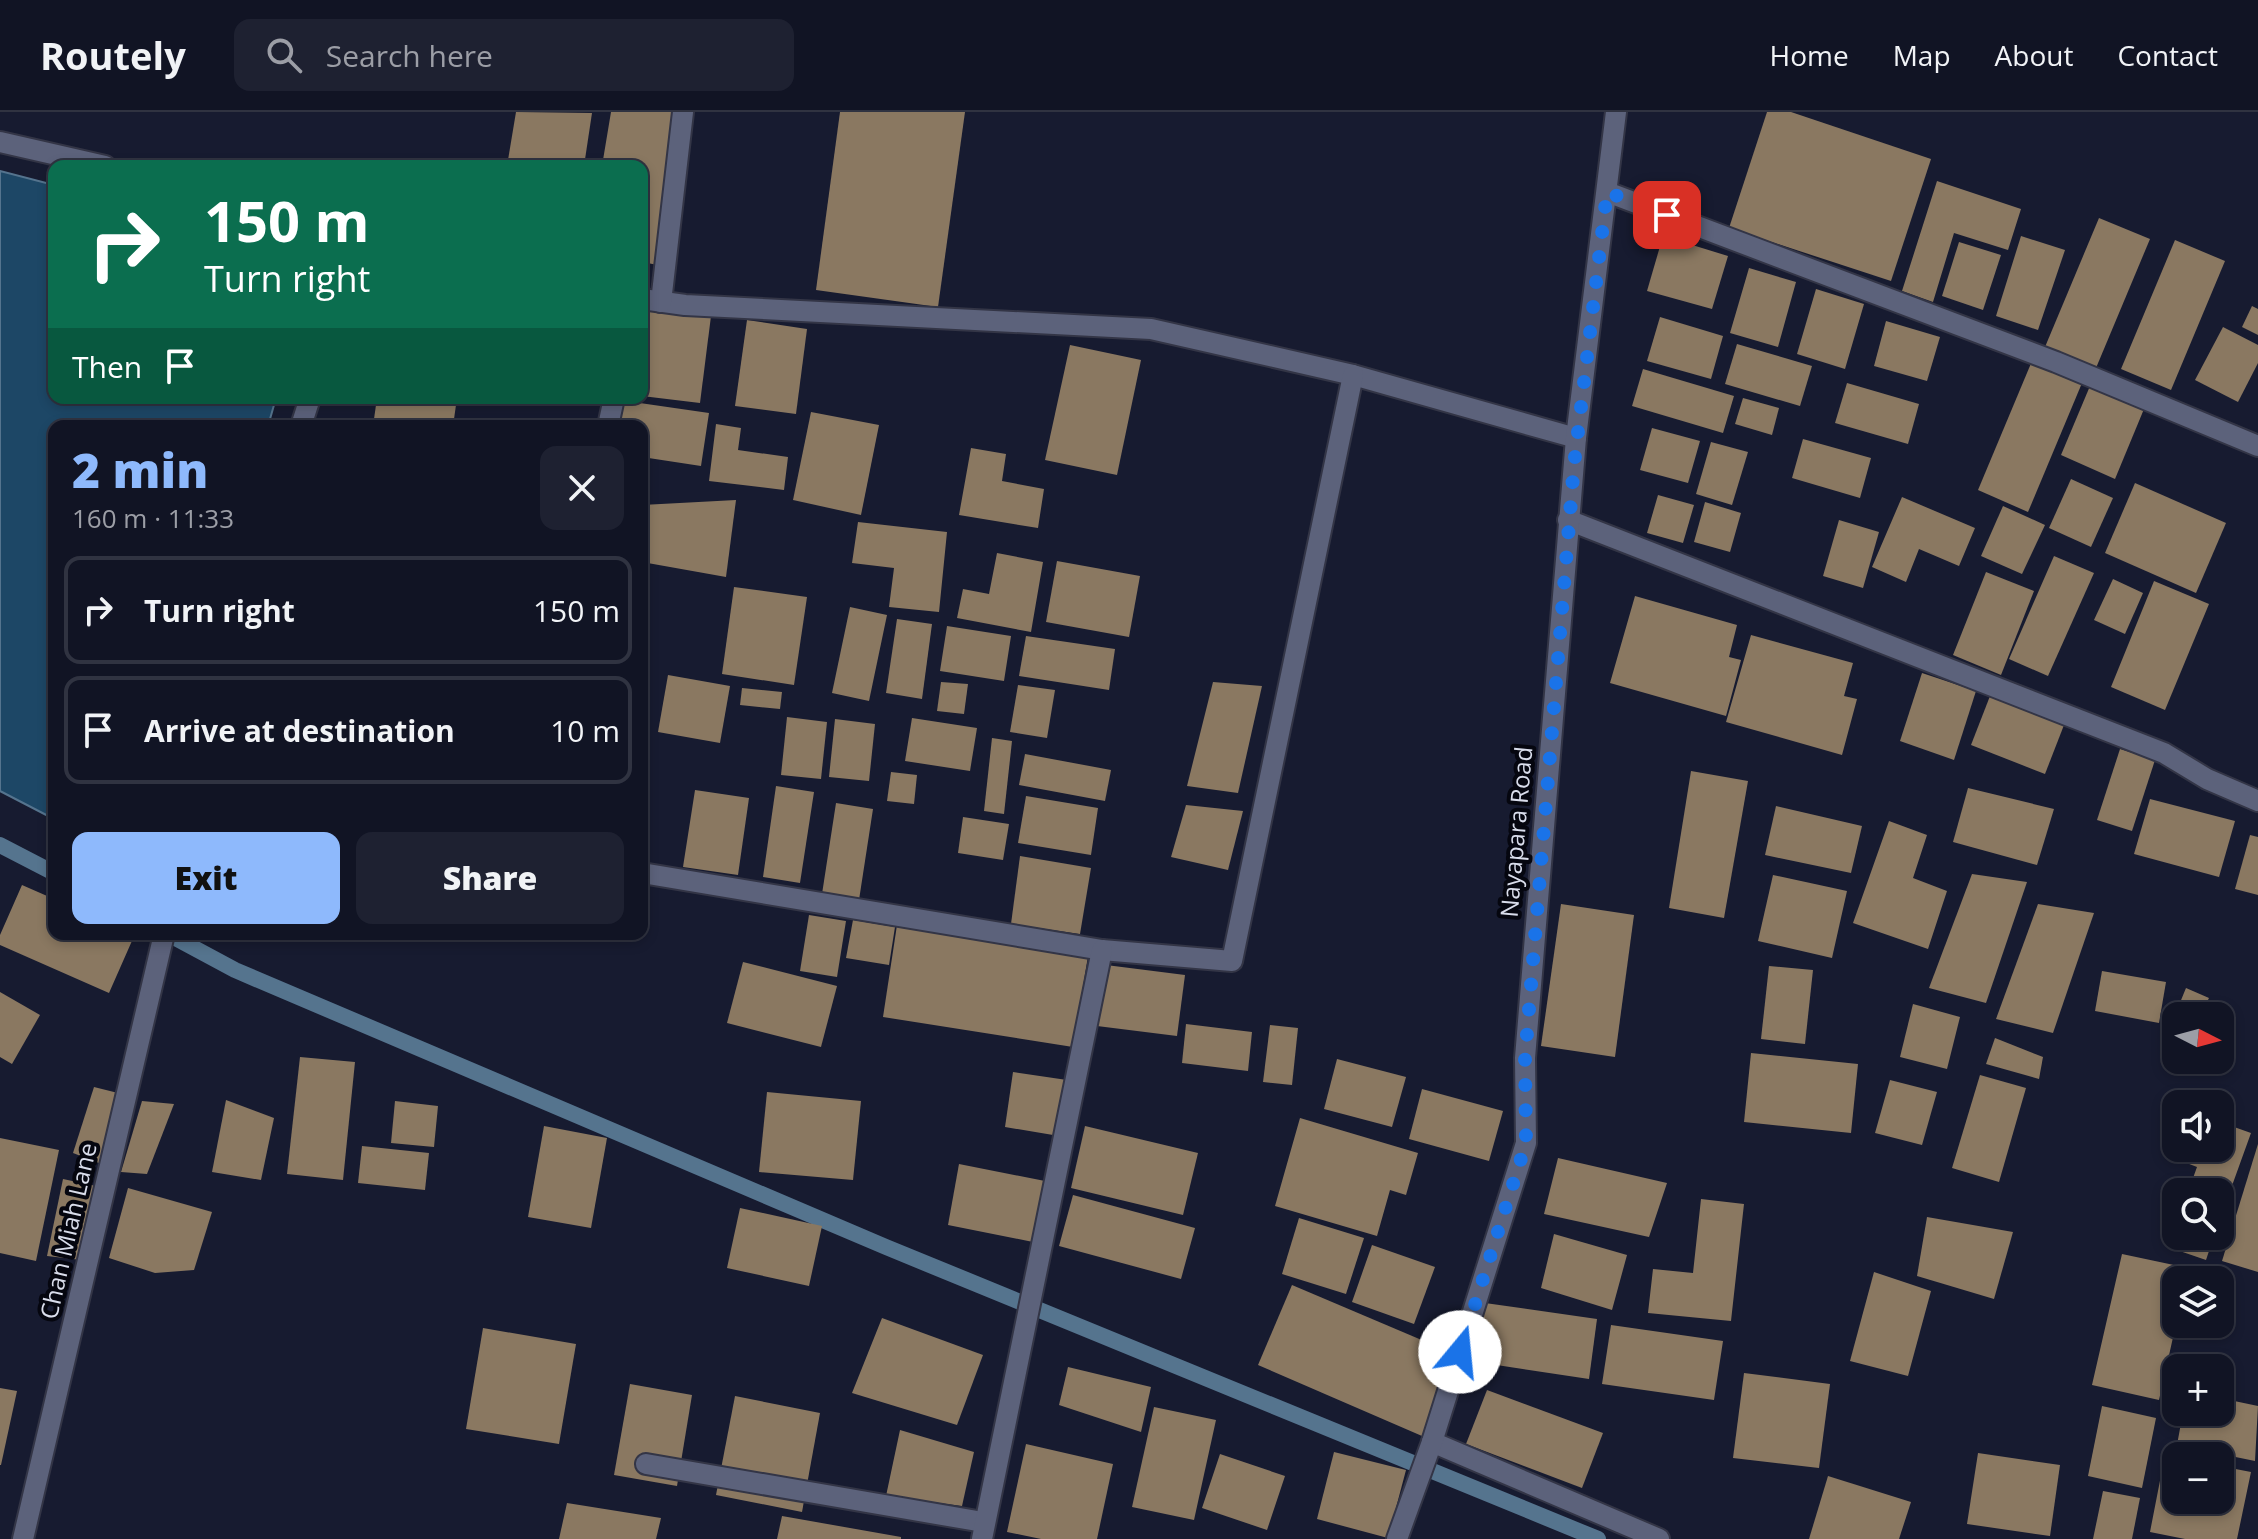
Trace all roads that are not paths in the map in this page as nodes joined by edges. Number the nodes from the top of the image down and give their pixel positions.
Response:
1 (683, 112) edge
2 (1616, 112) edge
3 (0, 142) edge
4 (79, 160) edge
5 (1607, 192) junction
6 (652, 301) edge
7 (1353, 375) junction
8 (1576, 438) junction
9 (2258, 446) edge
10 (1568, 520) junction
11 (2258, 801) edge
12 (648, 874) edge
13 (163, 940) edge
14 (1102, 950) junction
15 (1432, 1442) junction
16 (646, 1464) dead end
17 (982, 1530) edge
18 (23, 1539) edge
19 (1397, 1539) edge
20 (1659, 1539) edge

1 - 6 street
2 - 5 street, Nayapara Road
3 - 4 street
5 - 8 street, Nayapara Road
5 - 9 street
6 - 7 street
7 - 8 street
7 - 14 street
8 - 10 street, Nayapara Road
10 - 11 street
10 - 15 street, Nayapara Road
12 - 14 street
13 - 18 street, Chan Miah Lane
14 - 17 street
15 - 19 street, Nayapara Road
15 - 20 street
16 - 17 street

